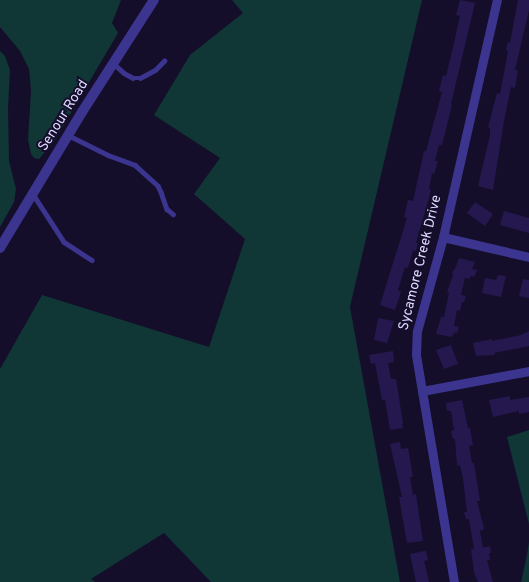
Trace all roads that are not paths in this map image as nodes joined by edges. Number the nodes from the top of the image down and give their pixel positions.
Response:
1 (154, 0) edge
2 (497, 0) edge
3 (164, 61) dead end
4 (114, 64) junction
5 (68, 135) junction
6 (33, 193) junction
7 (173, 214) dead end
8 (443, 237) junction
9 (0, 248) edge
10 (529, 257) edge
11 (92, 260) dead end
12 (529, 371) edge
13 (422, 391) junction
14 (454, 582) edge

1 - 4 street, Senour Road
2 - 8 street, Sycamore Creek Drive
3 - 4 lane
4 - 5 street, Senour Road
5 - 6 street, Senour Road
5 - 7 lane
6 - 9 street, Senour Road
6 - 11 lane
8 - 10 street
8 - 13 street, Sycamore Creek Drive
12 - 13 street
13 - 14 street, Sycamore Creek Drive

